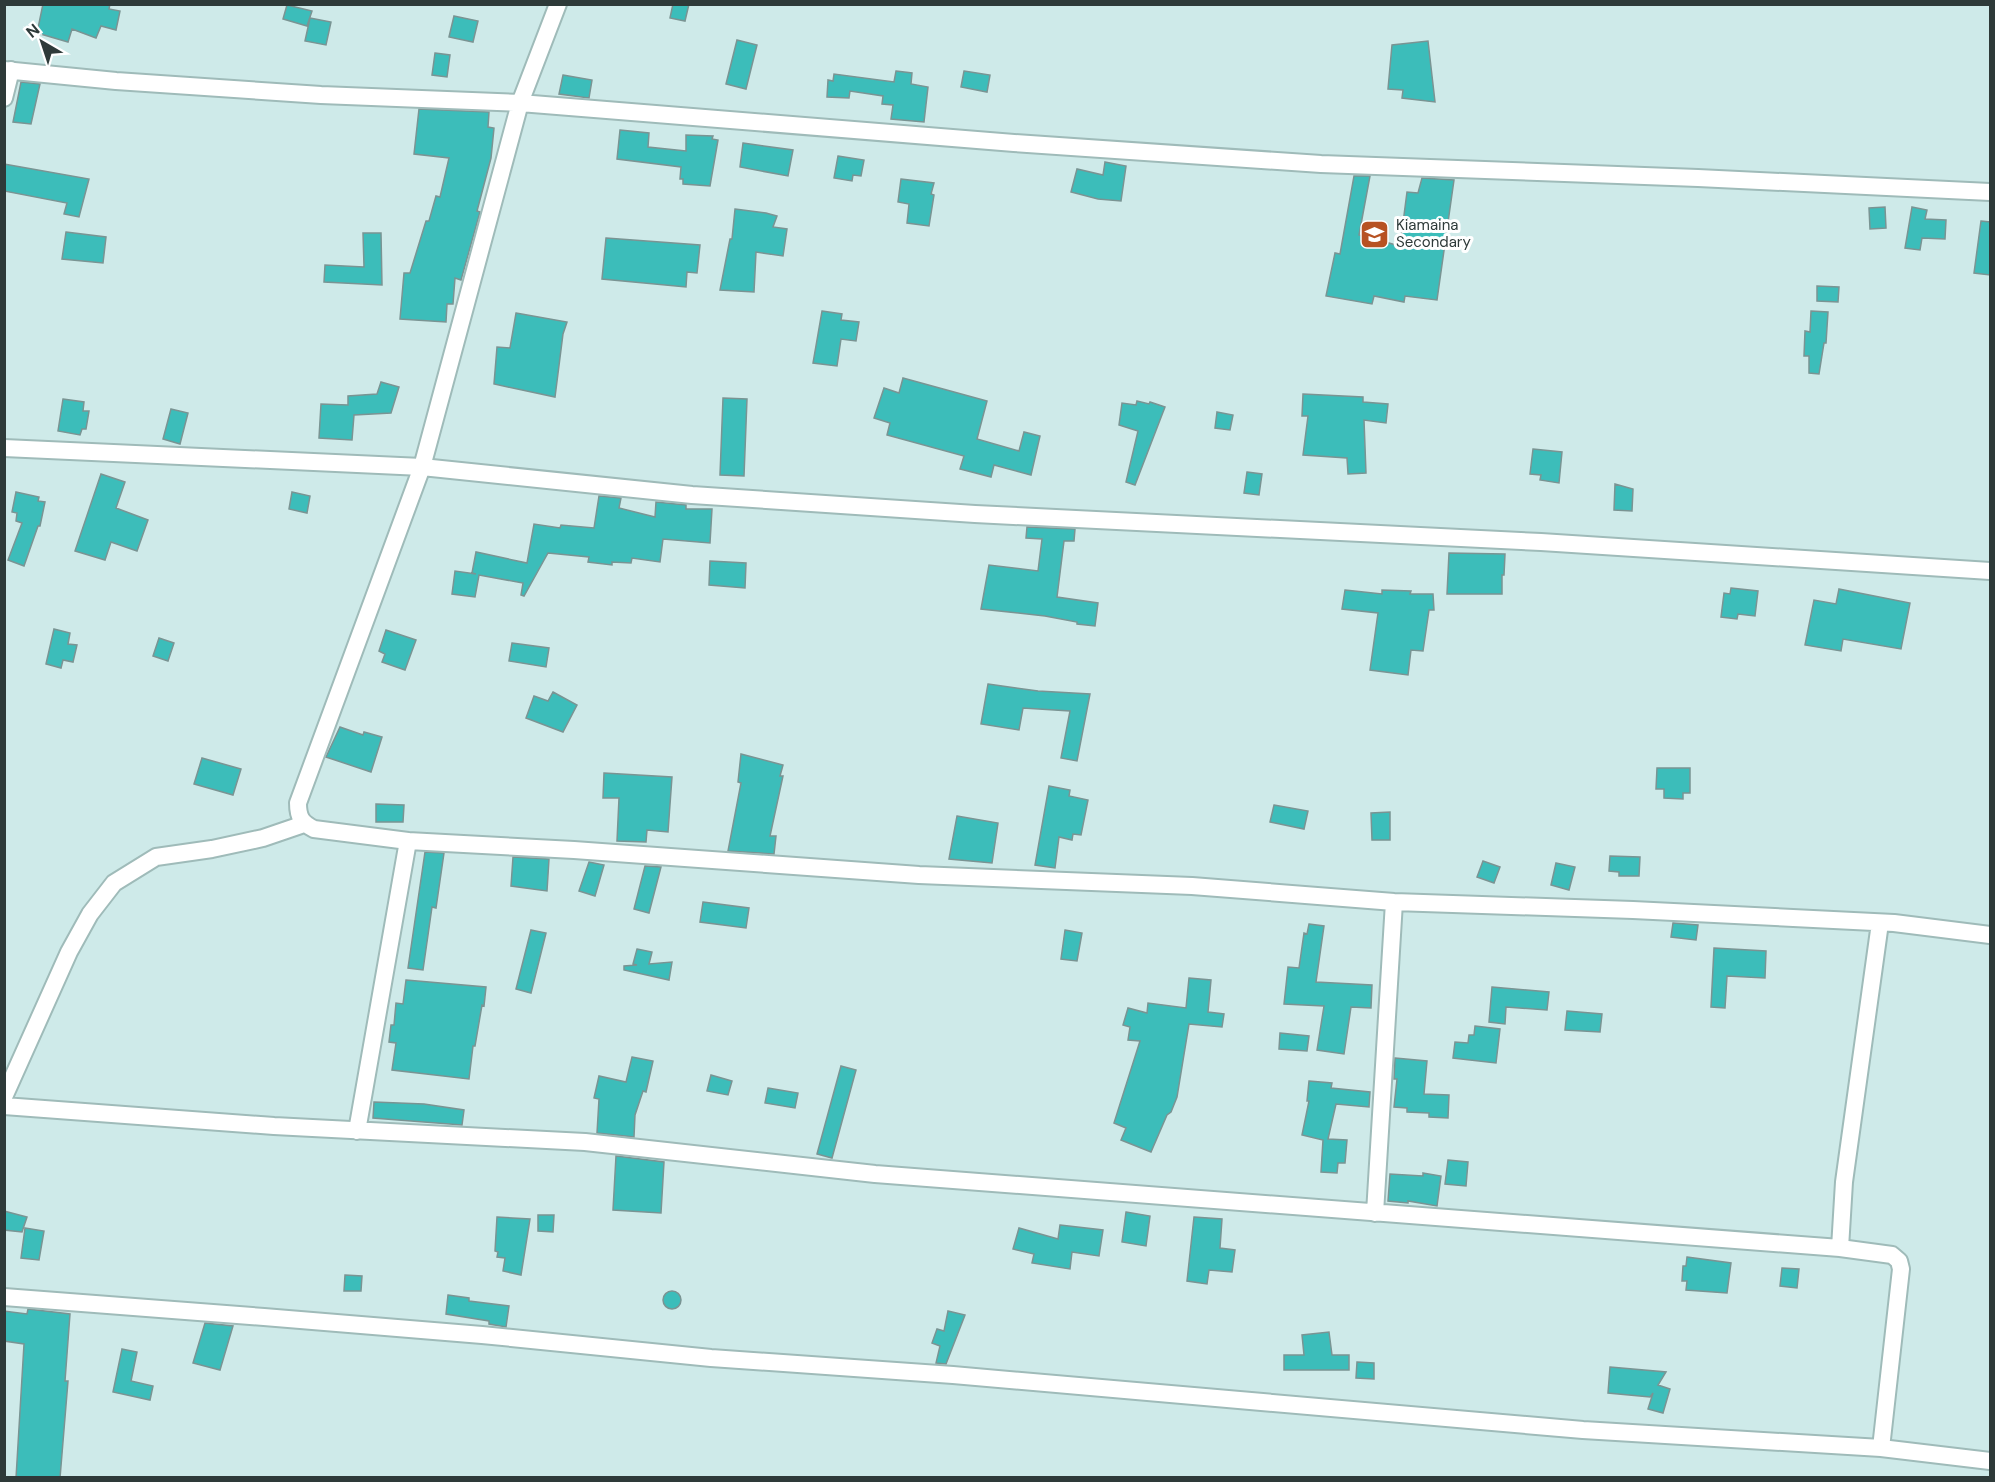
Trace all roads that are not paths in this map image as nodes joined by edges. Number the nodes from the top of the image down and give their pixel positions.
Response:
1 (558, 4) edge
2 (8, 70) edge
3 (4, 98) edge
4 (520, 103) junction
5 (1990, 192) edge
6 (4, 448) edge
7 (422, 467) junction
8 (1990, 571) edge
9 (304, 824) junction
10 (408, 841) junction
11 (1394, 902) junction
12 (1880, 923) junction
13 (1990, 935) edge
14 (4, 1097) edge
15 (4, 1106) edge
16 (357, 1131) junction
17 (1375, 1213) junction
18 (1840, 1248) junction
19 (4, 1297) edge
20 (1881, 1448) junction
21 (1990, 1461) edge

1 - 4 street
2 - 3 street
2 - 4 street
4 - 5 street
4 - 7 street
6 - 7 street
7 - 8 street
7 - 9 street
9 - 10 street
9 - 14 street
10 - 11 street
10 - 16 street
11 - 12 street
11 - 17 street
12 - 13 street
12 - 18 street
15 - 16 street
16 - 17 street
17 - 18 street
18 - 20 street
19 - 20 street
20 - 21 street

